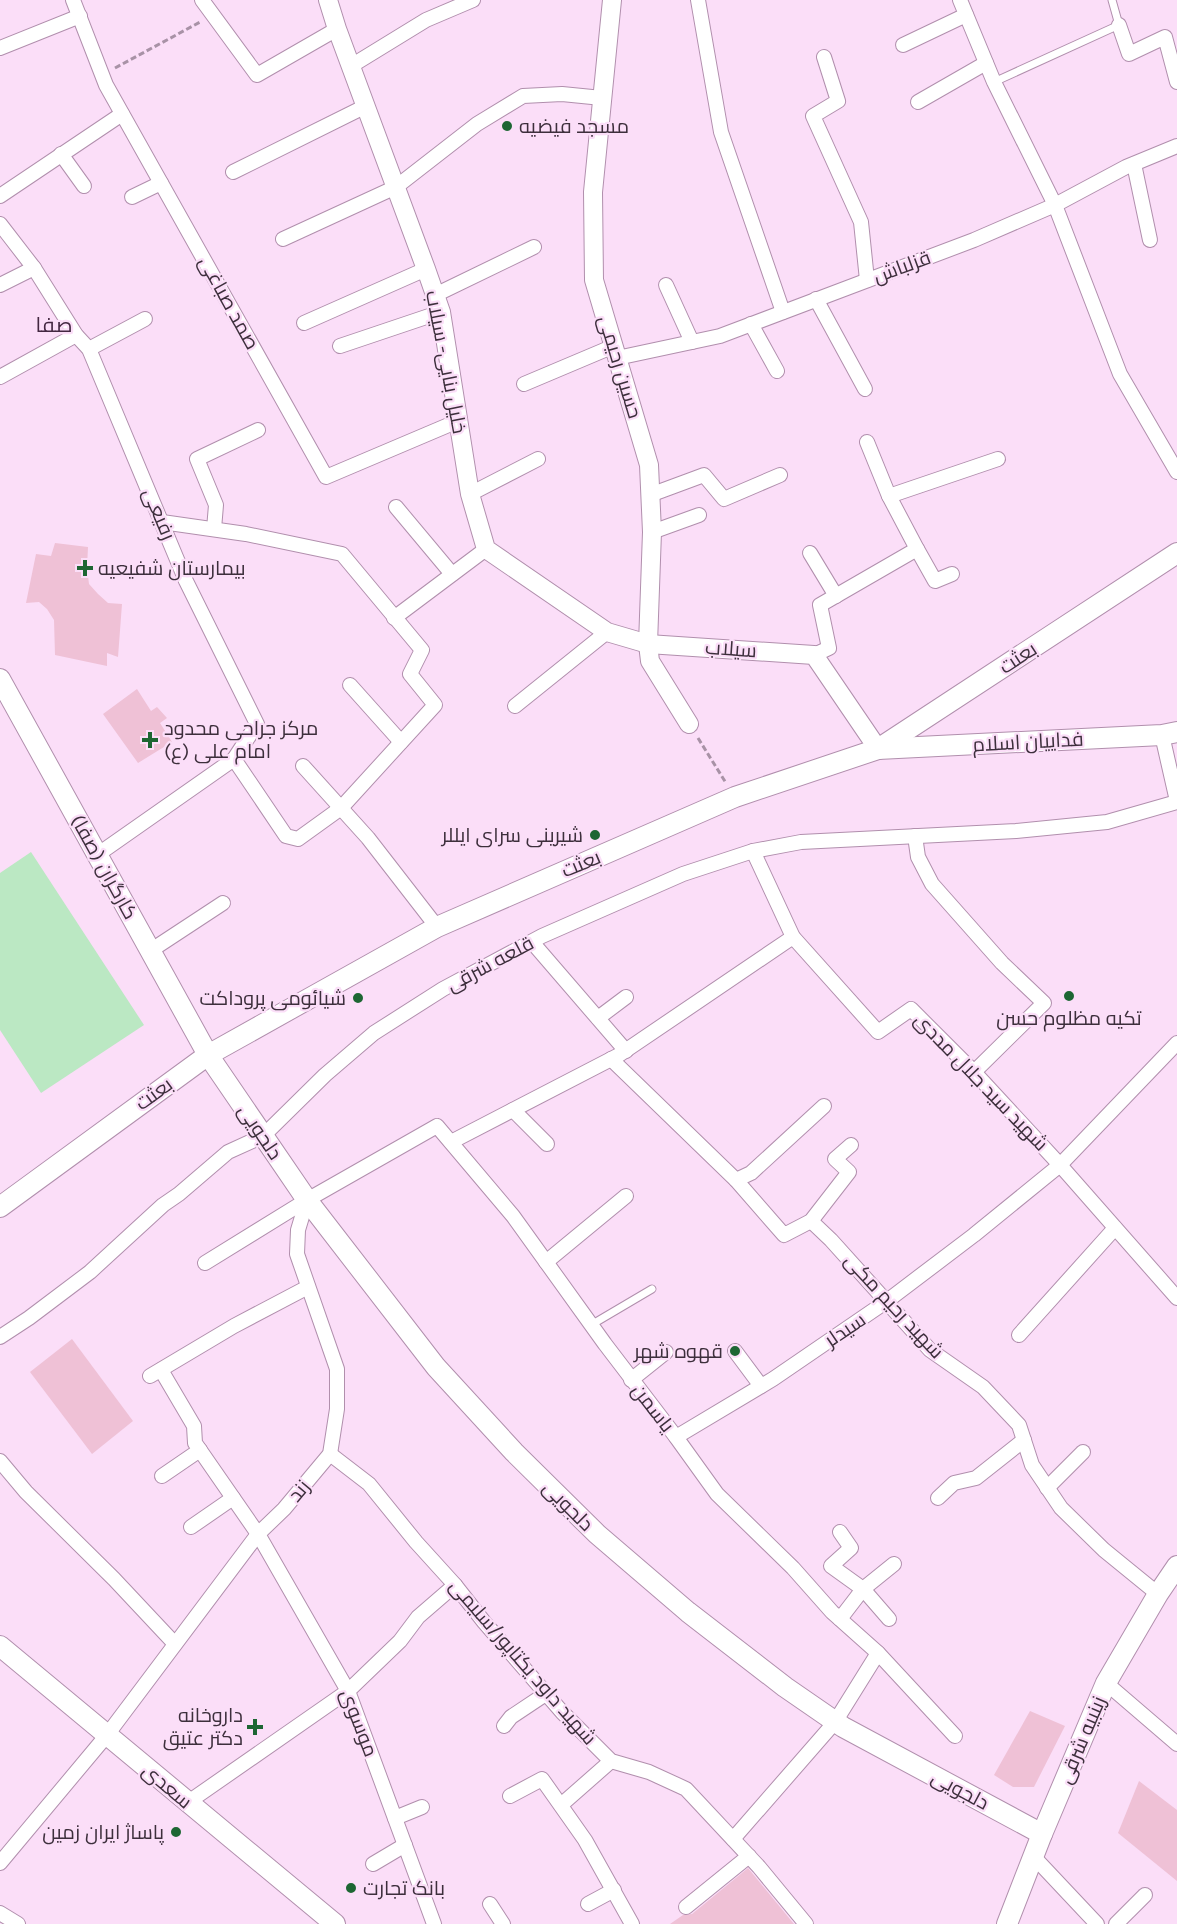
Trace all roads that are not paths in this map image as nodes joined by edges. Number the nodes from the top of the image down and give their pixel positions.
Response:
1 (73, 0) edge
2 (202, 0) edge
3 (328, 0) edge
4 (473, 0) edge
5 (612, 0) edge
6 (698, 0) edge
7 (960, 0) edge
8 (1112, 0) edge
9 (966, 15) junction
10 (80, 16) junction
11 (1119, 25) junction
12 (337, 30) junction
13 (903, 45) dead end
14 (0, 48) edge
15 (824, 57) dead end
16 (986, 63) junction
17 (351, 66) junction
18 (994, 82) junction
19 (1177, 82) edge
20 (602, 98) junction
21 (918, 102) dead end
22 (366, 106) junction
23 (122, 114) junction
24 (1177, 146) edge
25 (61, 154) junction
26 (1134, 164) junction
27 (233, 172) dead end
28 (161, 183) junction
29 (84, 186) dead end
30 (396, 187) junction
31 (0, 196) edge
32 (132, 197) dead end
33 (1055, 205) junction
34 (0, 224) edge
35 (283, 239) dead end
36 (1150, 240) dead end
37 (534, 247) dead end
38 (34, 268) junction
39 (426, 269) junction
40 (867, 280) junction
41 (0, 285) edge
42 (666, 285) dead end
43 (816, 299) junction
44 (438, 304) junction
45 (783, 312) junction
46 (145, 319) dead end
47 (304, 323) dead end
48 (752, 324) junction
49 (75, 335) junction
50 (692, 342) junction
51 (340, 346) dead end
52 (89, 349) junction
53 (615, 352) junction
54 (777, 371) dead end
55 (0, 377) edge
56 (524, 384) dead end
57 (864, 389) dead end
58 (458, 421) junction
59 (258, 430) dead end
60 (867, 442) dead end
61 (538, 459) dead end
62 (998, 459) dead end
63 (1177, 472) edge
64 (780, 475) dead end
65 (471, 494) junction
66 (650, 495) junction
67 (889, 496) junction
68 (396, 507) dead end
69 (699, 515) dead end
70 (162, 522) junction
71 (214, 529) junction
72 (652, 532) junction
73 (486, 549) junction
74 (916, 549) junction
75 (810, 553) dead end
76 (1177, 553) edge
77 (452, 574) junction
78 (952, 574) dead end
79 (836, 596) junction
80 (394, 618) junction
81 (607, 632) junction
82 (648, 644) junction
83 (814, 655) junction
84 (0, 679) edge
85 (351, 685) dead end
86 (515, 706) dead end
87 (689, 724) road end
88 (1169, 734) edge
89 (401, 742) junction
90 (878, 749) junction
91 (234, 759) junction
92 (303, 766) dead end
93 (1177, 802) edge
94 (341, 808) junction
95 (915, 836) junction
96 (753, 851) junction
97 (97, 855) junction
98 (223, 903) dead end
99 (437, 927) junction
100 (794, 937) junction
101 (532, 942) junction
102 (150, 951) junction
103 (626, 997) dead end
104 (598, 1018) junction
105 (1177, 1043) edge
106 (626, 1051) junction
107 (208, 1055) junction
108 (611, 1059) junction
109 (974, 1072) junction
110 (824, 1106) dead end
111 (513, 1110) junction
112 (263, 1136) junction
113 (451, 1142) junction
114 (547, 1144) dead end
115 (851, 1145) dead end
116 (1060, 1165) junction
117 (736, 1180) junction
118 (626, 1196) dead end
119 (307, 1200) junction
120 (0, 1207) edge
121 (811, 1221) junction
122 (1115, 1228) junction
123 (546, 1262) junction
124 (204, 1263) dead end
125 (308, 1287) junction
126 (652, 1289) dead end
127 (1177, 1298) edge
128 (887, 1301) junction
129 (591, 1325) junction
130 (1019, 1335) dead end
131 (0, 1337) edge
132 (735, 1351) dead end
133 (666, 1352) dead end
134 (631, 1380) junction
135 (761, 1386) junction
136 (676, 1437) junction
137 (1024, 1440) junction
138 (200, 1450) junction
139 (1083, 1452) dead end
140 (330, 1454) junction
141 (0, 1461) edge
142 (162, 1476) dead end
143 (1047, 1488) junction
144 (233, 1498) junction
145 (938, 1498) dead end
146 (191, 1527) dead end
147 (840, 1532) dead end
148 (258, 1534) junction
149 (894, 1564) dead end
150 (1177, 1566) edge
151 (455, 1585) junction
152 (863, 1589) junction
153 (1158, 1594) junction
154 (840, 1619) junction
155 (889, 1619) dead end
156 (175, 1644) junction
157 (0, 1646) edge
158 (878, 1653) junction
159 (1106, 1683) junction
160 (348, 1691) junction
161 (547, 1694) junction
162 (835, 1722) junction
163 (504, 1726) dead end
164 (107, 1735) junction
165 (955, 1736) dead end
166 (1177, 1744) edge
167 (611, 1761) junction
168 (510, 1796) dead end
169 (188, 1803) junction
170 (561, 1805) junction
171 (422, 1807) dead end
172 (395, 1818) junction
173 (1042, 1834) junction
174 (733, 1839) junction
175 (405, 1845) junction
176 (748, 1856) junction
177 (1033, 1856) junction
178 (0, 1863) edge
179 (373, 1864) dead end
180 (614, 1890) junction
181 (1145, 1895) dead end
182 (490, 1904) dead end
183 (588, 1905) dead end
184 (686, 1907) dead end
185 (0, 1913) edge
186 (18, 1924) edge
187 (335, 1924) edge
188 (434, 1924) edge
189 (503, 1924) edge
190 (632, 1924) edge
191 (806, 1924) edge
192 (1007, 1924) edge
193 (1097, 1924) edge
194 (1116, 1924) edge

1 - 10 street, صمد صباغی
2 - 12 street
3 - 12 street, خلیل بنایی- سیلاب
4 - 17 street
5 - 20 street, حسین رحیمی
6 - 45 street
7 - 9 street
8 - 11 lane
9 - 13 street
9 - 16 street
10 - 14 street
10 - 23 street, صمد صباغی
11 - 18 lane
11 - 19 street
12 - 17 street, خلیل بنایی- سیلاب
15 - 40 street
16 - 18 street
16 - 21 street
17 - 22 street, خلیل بنایی- سیلاب
18 - 33 street
20 - 30 street
20 - 53 street, حسین رحیمی
22 - 27 street
22 - 30 street, خلیل بنایی- سیلاب
23 - 25 street
23 - 28 street, صمد صباغی
24 - 26 street, قزلباش
25 - 29 street
25 - 31 street
26 - 33 street, قزلباش
26 - 36 street
28 - 32 street
28 - 58 street, صمد صباغی
30 - 35 street
30 - 39 street, خلیل بنایی- سیلاب
33 - 40 street, قزلباش
33 - 63 street
34 - 38 street, رفیعی
37 - 44 street
38 - 41 street
38 - 49 street, رفیعی
39 - 44 street, خلیل بنایی- سیلاب
39 - 47 street
40 - 43 street, قزلباش
42 - 50 street
43 - 45 street, قزلباش
43 - 57 street
44 - 51 street
44 - 58 street, خلیل بنایی- سیلاب
45 - 48 street, قزلباش
46 - 52 street
48 - 50 street, قزلباش
48 - 54 street
49 - 52 street, رفیعی
49 - 55 street
50 - 53 street, قزلباش
52 - 70 street, رفیعی
53 - 56 street, قزلباش
53 - 66 street, حسین رحیمی
58 - 65 street, خلیل بنایی- سیلاب
59 - 71 street
60 - 67 street
61 - 65 street
62 - 67 street
64 - 66 street
65 - 73 street, خلیل بنایی- سیلاب
66 - 72 street, حسین رحیمی
67 - 74 street
68 - 77 street
69 - 72 street
70 - 71 street
70 - 91 street, رفیعی
71 - 80 street
72 - 82 street, حسین رحیمی
73 - 77 street
73 - 81 street
74 - 78 street
74 - 79 street
75 - 79 street
76 - 90 main road, بعثت
77 - 80 street
79 - 83 street
80 - 89 street
81 - 82 street
81 - 86 street
82 - 83 street, سیلاب
82 - 87 street, حسین رحیمی
83 - 90 street
84 - 97 main road, کارگران (صفا)
85 - 89 street
88 - 90 main road, فداییان اسلام
88 - 93 street
89 - 94 street
90 - 99 main road, بعثت
91 - 94 street
91 - 97 street, رفیعی
92 - 94 street
93 - 95 street, قلعه شرقی
94 - 99 street
95 - 96 street, قلعه شرقی
95 - 109 street
96 - 100 street, شهید سید جلال مددی
96 - 101 street, قلعه شرقی
97 - 102 main road, کارگران (صفا)
98 - 102 street
99 - 107 main road, بعثت
100 - 106 street
100 - 109 street, شهید سید جلال مددی
101 - 104 street
101 - 112 street, قلعه شرقی
102 - 107 main road, کارگران (صفا)
103 - 104 street
104 - 106 street
105 - 116 street, سیدلر
106 - 108 street
107 - 112 main road, دلجویی
107 - 120 main road, بعثت
108 - 111 street
108 - 117 street
109 - 116 street, شهید سید جلال مددی
110 - 117 street
111 - 113 street
111 - 114 street
112 - 119 main road, دلجویی
112 - 131 street, قلعه شرقی
113 - 119 street
113 - 123 street, یاسمن
115 - 121 street
116 - 122 street, شهید سید جلال مددی
116 - 128 street, سیدلر
117 - 121 street
118 - 123 street
119 - 124 street
119 - 125 street
119 - 162 main road, دلجویی
121 - 128 street, شهید رحیم مکی
122 - 127 street, شهید سید جلال مددی
122 - 130 street
123 - 129 street, یاسمن
125 - 138 street, موسوی
125 - 140 street
126 - 129 lane
128 - 135 street, سیدلر
128 - 137 street, شهید رحیم مکی
129 - 134 street, یاسمن
132 - 135 street
133 - 134 street
134 - 136 street, یاسمن
135 - 136 street, سیدلر
136 - 154 street, یاسمن
137 - 143 street, شهید رحیم مکی
137 - 145 street
138 - 142 street
138 - 144 street, موسوی
139 - 143 street
140 - 148 street, زند
140 - 151 street, شهید داود یکتاپور/سلیمی
141 - 156 street
143 - 153 street, شهید رحیم مکی
144 - 146 street
144 - 148 street, موسوی
147 - 152 street
148 - 156 street, زند
148 - 160 street, موسوی
149 - 152 street
150 - 153 main road, زینبیه شرقی
151 - 160 street
151 - 161 street, شهید داود یکتاپور/سلیمی
152 - 154 street
152 - 155 street
153 - 159 main road, زینبیه شرقی
154 - 158 street, یاسمن
156 - 164 street, زند
157 - 164 main road, سعدی
158 - 162 street
158 - 165 street, یاسمن
159 - 166 street
159 - 173 main road, زینبیه شرقی
160 - 169 street
160 - 172 street, موسوی
161 - 163 street
161 - 167 street, شهید داود یکتاپور/سلیمی
162 - 173 main road, دلجویی
162 - 174 street
164 - 169 main road, سعدی
164 - 178 street, زند
167 - 170 street
167 - 174 street, شهید داود یکتاپور/سلیمی
168 - 170 street
169 - 187 main road, سعدی
170 - 180 street
171 - 172 street
172 - 175 street, موسوی
173 - 177 main road, زینبیه شرقی
174 - 176 street, شهید داود یکتاپور/سلیمی
175 - 179 street
175 - 188 street, موسوی
176 - 184 street
176 - 191 street, شهید داود یکتاپور/سلیمی
177 - 192 main road, زینبیه شرقی
177 - 193 street
180 - 183 street
180 - 190 street
181 - 194 street
182 - 189 street
185 - 186 street

